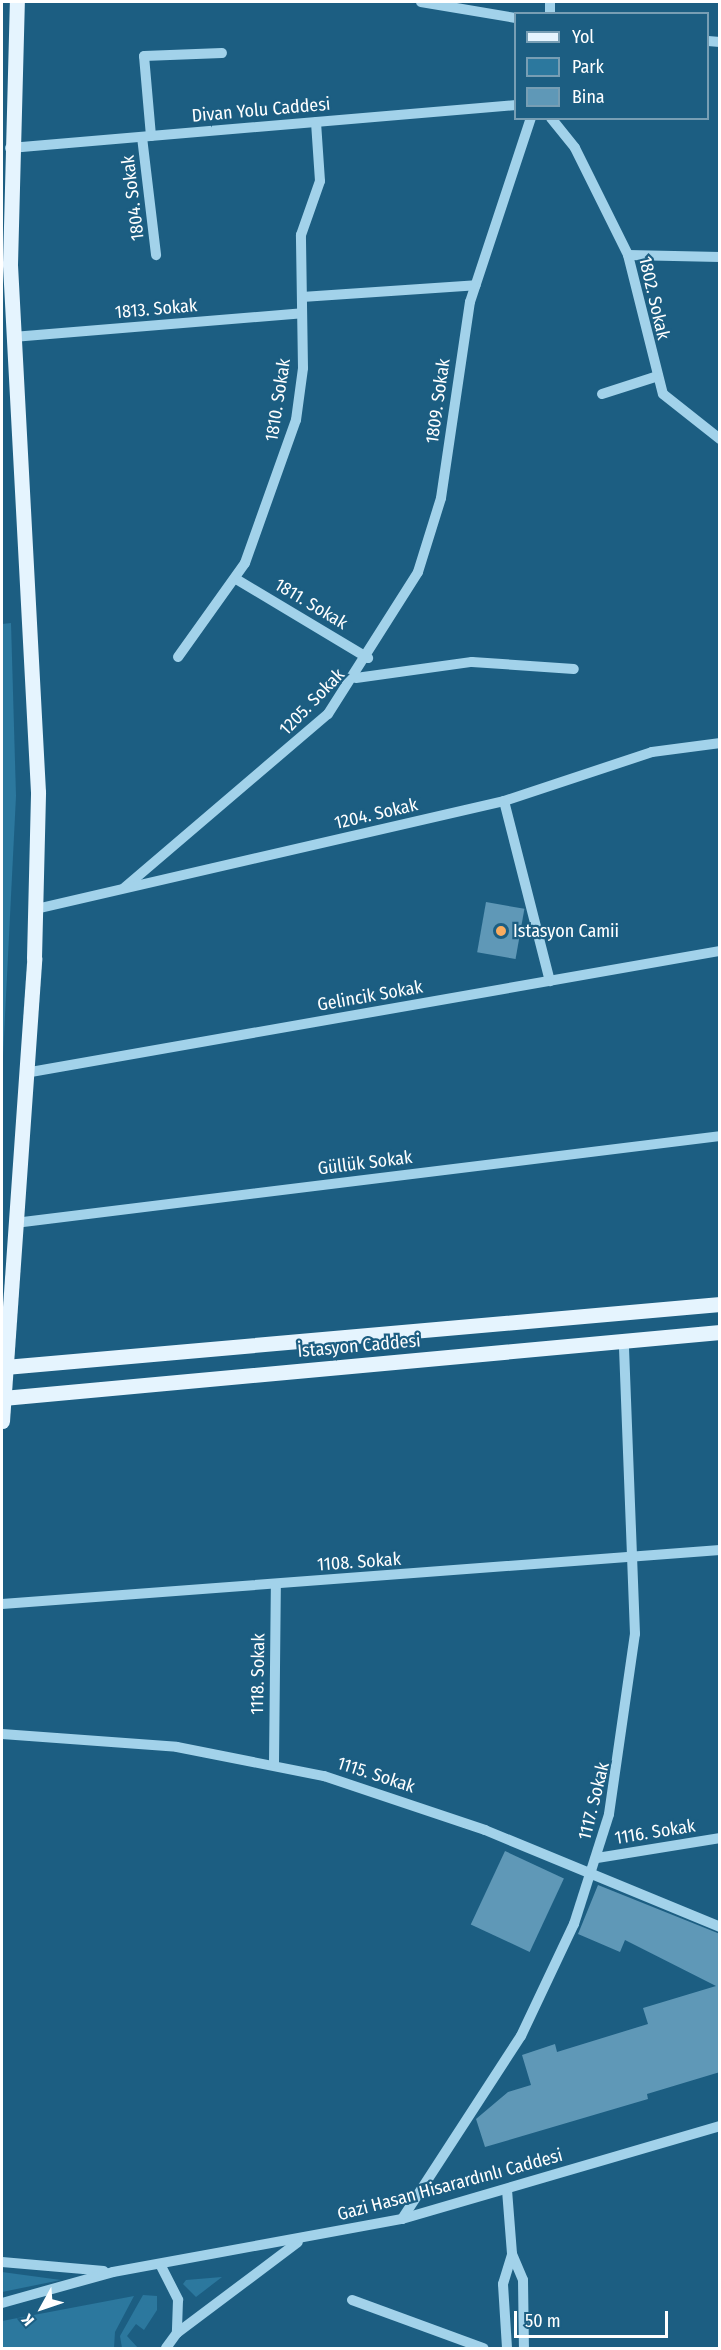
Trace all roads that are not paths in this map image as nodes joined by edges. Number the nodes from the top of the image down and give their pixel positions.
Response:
1 (17, 2) edge
2 (421, 2) edge
3 (514, 18) edge
4 (222, 53) dead end
5 (514, 105) edge
6 (530, 120) edge
7 (553, 120) edge
8 (316, 122) junction
9 (146, 136) junction
10 (7, 157) edge
11 (156, 255) dead end
12 (628, 255) junction
13 (720, 257) edge
14 (476, 285) junction
15 (302, 297) junction
16 (302, 313) junction
17 (13, 338) junction
18 (655, 377) junction
19 (602, 394) dead end
20 (720, 440) edge
21 (236, 579) junction
22 (178, 657) dead end
23 (368, 658) junction
24 (574, 669) dead end
25 (356, 678) junction
26 (720, 743) edge
27 (504, 801) junction
28 (124, 888) junction
29 (36, 909) junction
30 (720, 951) edge
31 (550, 981) junction
32 (26, 1073) junction
33 (720, 1136) edge
34 (15, 1223) junction
35 (720, 1304) edge
36 (720, 1332) edge
37 (624, 1341) junction
38 (5, 1367) junction
39 (3, 1398) junction
40 (2, 1421) edge
41 (720, 1550) edge
42 (635, 1557) junction
43 (276, 1585) junction
44 (2, 1604) edge
45 (2, 1734) edge
46 (274, 1763) junction
47 (720, 1838) edge
48 (597, 1858) junction
49 (593, 1873) junction
50 (720, 1927) edge
51 (720, 2126) edge
52 (507, 2190) junction
53 (402, 2219) junction
54 (301, 2239) junction
55 (512, 2254) junction
56 (2, 2262) edge
57 (162, 2266) junction
58 (113, 2272) junction
59 (352, 2300) dead end
60 (2, 2303) edge
61 (177, 2333) junction
62 (166, 2349) edge
63 (483, 2349) edge
64 (507, 2349) edge
65 (524, 2349) edge

1 - 10 main road
2 - 3 street
4 - 9 street, 1804. Sokak
5 - 8 street, Divan Yolu Caddesi
6 - 14 street, 1809. Sokak
7 - 12 street, 1802. Sokak
8 - 9 street, Divan Yolu Caddesi
8 - 15 street, 1810. Sokak
9 - 10 street, Divan Yolu Caddesi
9 - 11 street, 1804. Sokak
10 - 17 main road
12 - 13 street
12 - 18 street, 1802. Sokak
14 - 15 street
14 - 23 street, 1809. Sokak
15 - 16 street, 1810. Sokak
16 - 17 street, 1813. Sokak
16 - 21 street, 1810. Sokak
17 - 29 main road
18 - 19 street
18 - 20 street, 1802. Sokak
21 - 22 street, 1810. Sokak
21 - 23 street, 1811. Sokak
23 - 25 street, 1809. Sokak
24 - 25 street, 1205. Sokak
25 - 28 street, 1205. Sokak
26 - 27 street, 1204. Sokak
27 - 28 street, 1204. Sokak
27 - 31 street
28 - 29 street, 1204. Sokak
29 - 32 main road
30 - 31 street, Gelincik Sokak
31 - 32 street, Gelincik Sokak
32 - 34 main road
33 - 34 street, Güllük Sokak
34 - 38 main road
35 - 38 main road, İstasyon Caddesi
36 - 37 main road, İstasyon Caddesi
37 - 39 main road, İstasyon Caddesi
37 - 42 street, 1117. Sokak
38 - 39 main road
39 - 40 main road
41 - 42 street, 1108. Sokak
42 - 43 street, 1108. Sokak
42 - 48 street, 1117. Sokak
43 - 44 street, 1108. Sokak
43 - 46 street, 1118. Sokak
45 - 46 street, 1115. Sokak
46 - 49 street, 1115. Sokak
47 - 48 street, 1116. Sokak
48 - 49 street, 1117. Sokak
49 - 50 street, 1115. Sokak
49 - 53 street, 1117. Sokak
51 - 52 street, Gazi Hasan Hisarardınlı Caddesi
52 - 53 street, Gazi Hasan Hisarardınlı Caddesi
52 - 55 street
53 - 54 street, Gazi Hasan Hisarardınlı Caddesi
54 - 57 street, Gazi Hasan Hisarardınlı Caddesi
54 - 61 street
55 - 64 street
55 - 65 street
56 - 58 street, Gazi Hasan Hisarardınlı Caddesi
57 - 58 street, Gazi Hasan Hisarardınlı Caddesi
57 - 61 street
58 - 60 street, Gazi Hasan Hisarardınlı Caddesi
59 - 63 street
61 - 62 street

